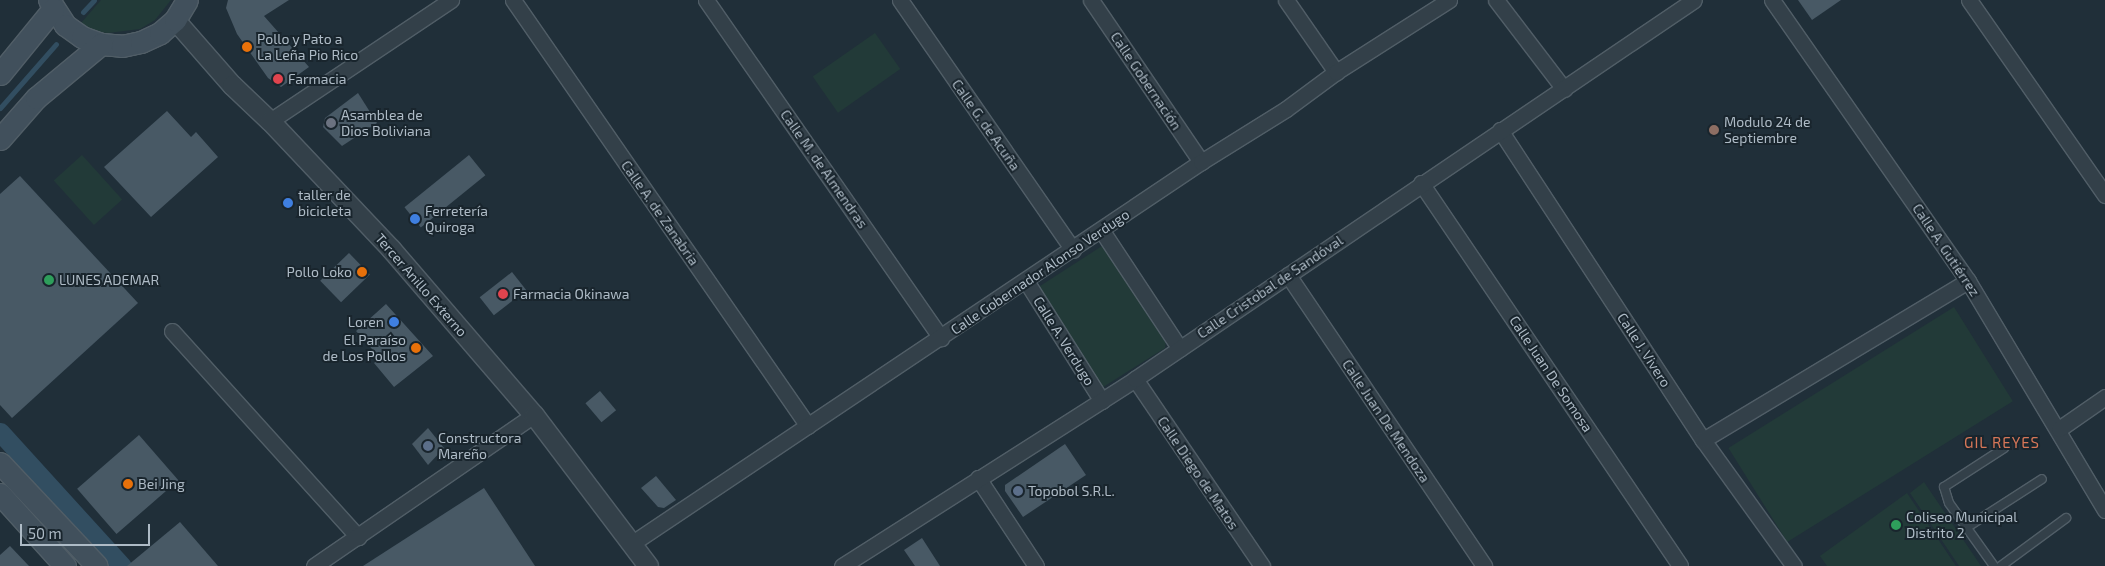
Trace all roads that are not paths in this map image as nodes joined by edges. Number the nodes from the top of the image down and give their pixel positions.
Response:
1 (187, 0) edge
2 (451, 0) edge
3 (512, 0) edge
4 (706, 0) edge
5 (900, 0) edge
6 (1091, 0) edge
7 (1286, 0) edge
8 (1449, 0) edge
9 (1496, 0) edge
10 (1694, 0) edge
11 (1772, 0) edge
12 (1969, 0) edge
13 (51, 4) edge
14 (175, 20) junction
15 (102, 44) junction
16 (1336, 72) junction
17 (0, 74) edge
18 (1564, 89) junction
19 (270, 121) junction
20 (1500, 130) junction
21 (0, 139) edge
22 (1201, 162) junction
23 (1421, 183) junction
24 (2105, 195) edge
25 (1102, 231) junction
26 (1073, 250) junction
27 (1288, 275) junction
28 (1026, 281) junction
29 (1968, 281) junction
30 (172, 331) dead end
31 (941, 338) junction
32 (1180, 349) junction
33 (1135, 379) junction
34 (2105, 397) edge
35 (1102, 401) junction
36 (534, 415) junction
37 (808, 426) junction
38 (2059, 429) junction
39 (1703, 440) junction
40 (2004, 448) dead end
41 (0, 463) edge
42 (978, 478) junction
43 (2042, 479) dead end
44 (5, 499) edge
45 (2105, 510) edge
46 (2066, 518) dead end
47 (1966, 528) junction
48 (358, 537) junction
49 (631, 544) junction
50 (65, 566) edge
51 (81, 566) edge
52 (97, 566) edge
53 (314, 566) edge
54 (648, 566) edge
55 (842, 566) edge
56 (1036, 566) edge
57 (1262, 566) edge
58 (1484, 566) edge
59 (1680, 566) edge
60 (1794, 566) edge
61 (1994, 566) edge
62 (2002, 566) edge

1 - 14 main road
2 - 19 street
3 - 37 street, Calle A. de Zanabria
4 - 31 street, Calle M. de Almendras
5 - 26 street, Calle G. de Acuña
6 - 22 street, Calle Gobernación
7 - 16 street
8 - 16 street, Calle Gobernador Alonso Verdugo
9 - 18 street
10 - 18 street, Calle Cristobal de Sandóval
11 - 29 street, Calle A. Gutiérrez
12 - 24 street
13 - 15 main road
13 - 17 main road
14 - 15 main road
14 - 19 street, Tercer Anillo Externo
15 - 21 main road
16 - 22 street, Calle Gobernador Alonso Verdugo
18 - 20 street, Calle Cristobal de Sandóval
19 - 36 street, Tercer Anillo Externo
20 - 23 street, Calle Cristobal de Sandóval
20 - 39 street, Calle J. Vivero
22 - 25 street, Calle Gobernador Alonso Verdugo
23 - 27 street, Calle Cristobal de Sandóval
23 - 59 street, Calle Juan De Somosa
25 - 26 street, Calle Gobernador Alonso Verdugo
25 - 32 street
26 - 28 street, Calle Gobernador Alonso Verdugo
27 - 32 street, Calle Cristobal de Sandóval
27 - 58 street, Calle Juan De Mendoza
28 - 31 street, Calle Gobernador Alonso Verdugo
28 - 35 street, Calle A. Verdugo
29 - 38 street, Calle A. Gutiérrez
29 - 39 street
30 - 48 street
31 - 37 street, Calle Gobernador Alonso Verdugo
32 - 33 street, Calle Cristobal de Sandóval
33 - 35 street, Calle Cristobal de Sandóval
33 - 57 street, Calle Diego de Matos
34 - 38 street
35 - 42 street, Calle Cristobal de Sandóval
36 - 48 street
36 - 49 street, Tercer Anillo Externo
37 - 49 street, Calle Gobernador Alonso Verdugo
38 - 45 street, Calle A. Gutiérrez
39 - 60 street, Calle J. Vivero
40 - 47 lane
41 - 52 main road
42 - 55 street, Calle Cristobal de Sandóval
42 - 56 street
43 - 47 lane
44 - 50 main road
44 - 51 main road
46 - 62 lane
47 - 61 lane
48 - 53 street
49 - 54 street, Tercer Anillo Externo

